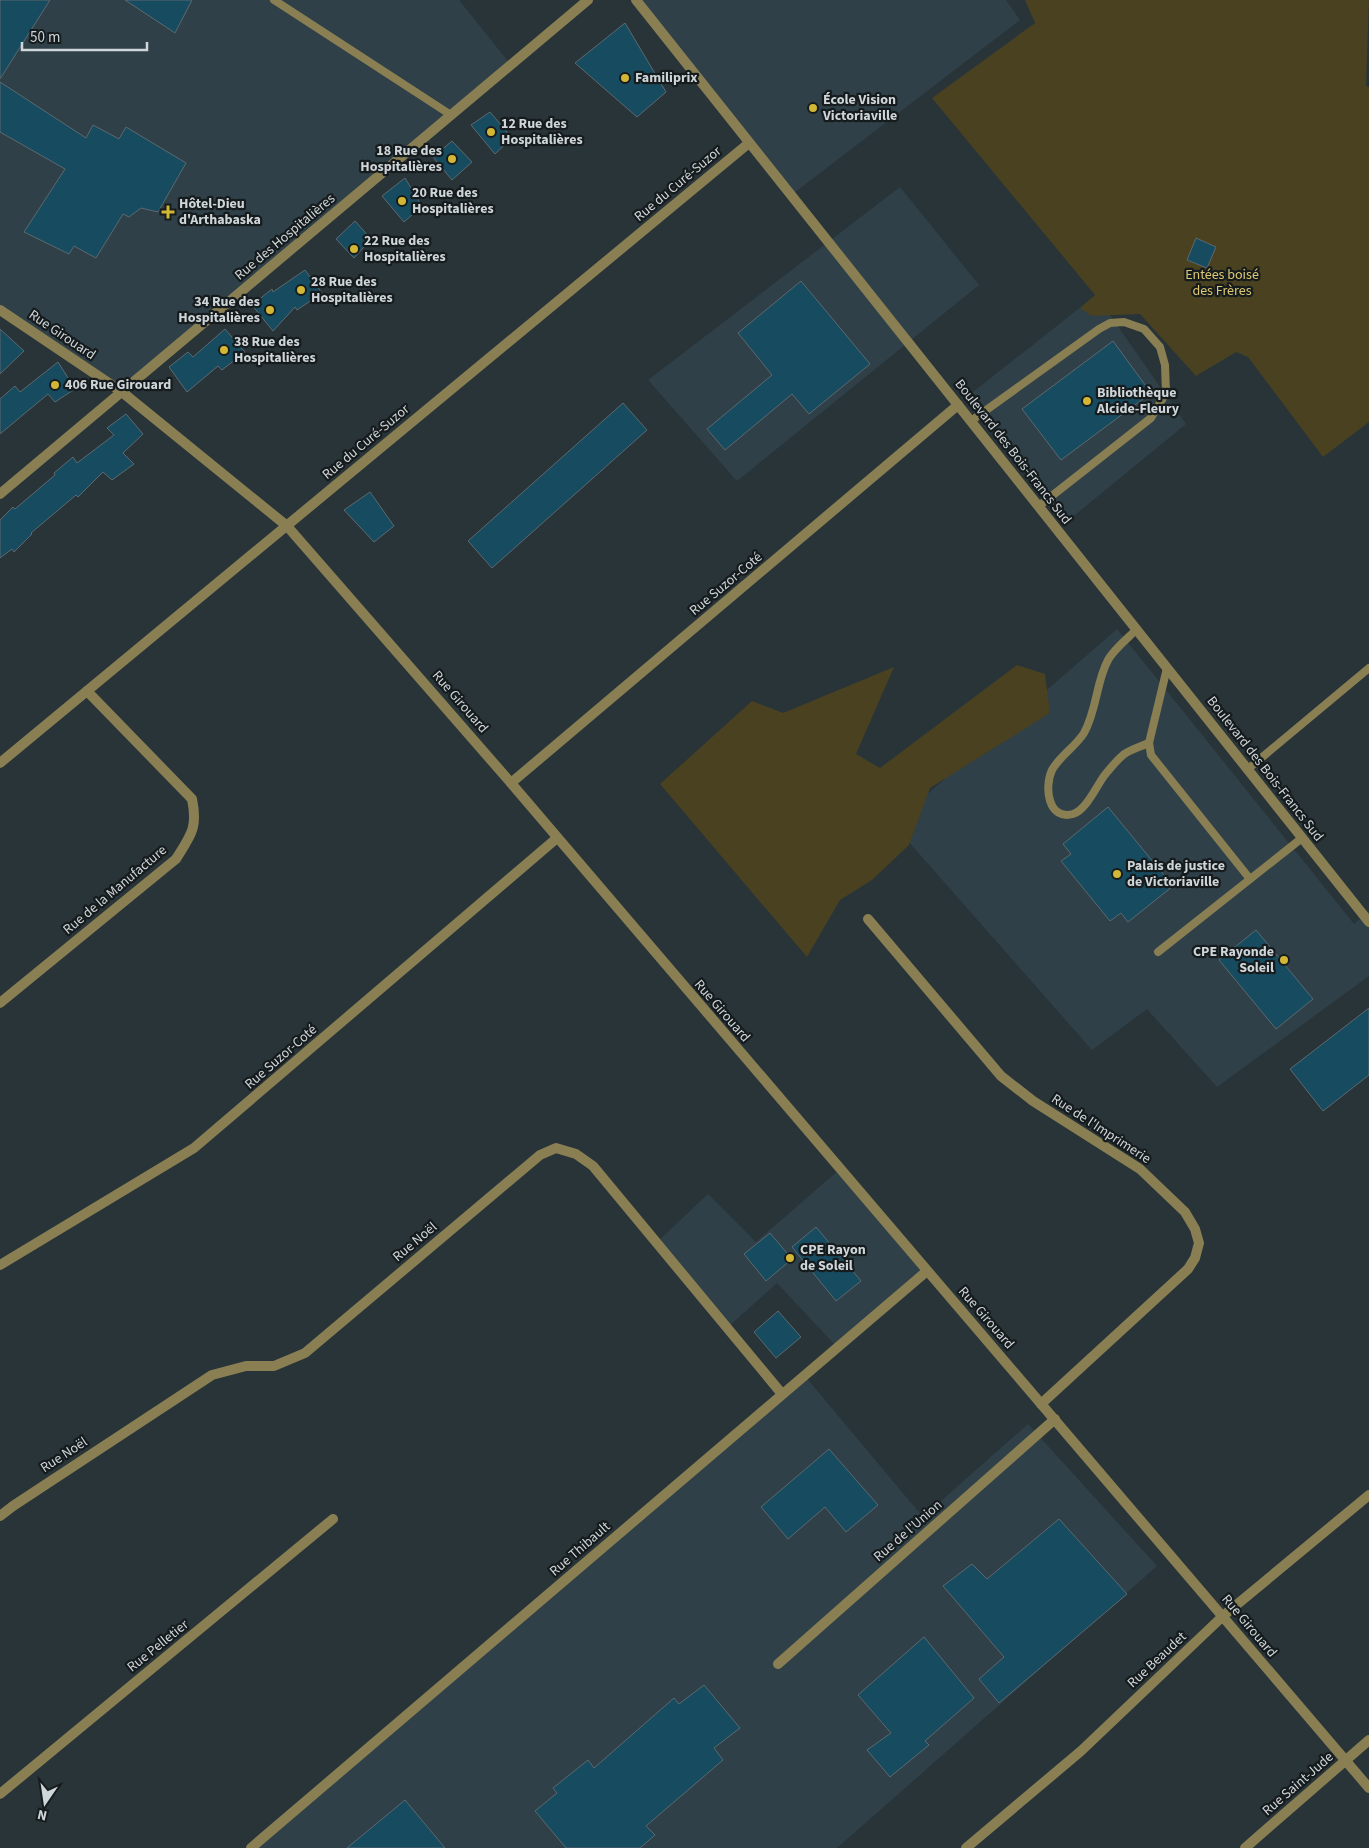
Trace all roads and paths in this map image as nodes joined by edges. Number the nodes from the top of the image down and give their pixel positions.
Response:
1 (274, 0) edge
2 (588, 0) edge
3 (636, 0) edge
4 (451, 115) junction
5 (750, 142) junction
6 (0, 310) edge
7 (122, 392) junction
8 (958, 405) junction
9 (971, 421) junction
10 (0, 494) edge
11 (1038, 506) junction
12 (287, 526) junction
13 (1137, 630) junction
14 (1167, 668) junction
15 (1369, 668) edge
16 (87, 691) junction
17 (1149, 743) junction
18 (0, 763) edge
19 (1248, 769) junction
20 (511, 783) junction
21 (557, 838) junction
22 (1302, 838) junction
23 (1250, 879) junction
24 (868, 919) dead end
25 (1369, 922) edge
26 (1158, 952) dead end
27 (0, 1003) edge
28 (0, 1265) edge
29 (926, 1270) junction
30 (782, 1394) junction
31 (1041, 1404) junction
32 (1055, 1419) junction
33 (1369, 1495) edge
34 (0, 1516) edge
35 (334, 1519) dead end
36 (1223, 1616) junction
37 (778, 1664) dead end
38 (1369, 1740) edge
39 (1346, 1761) junction
40 (1369, 1788) edge
41 (0, 1794) edge
42 (251, 1848) edge
43 (966, 1848) edge
44 (1245, 1848) edge

1 - 4 lane
2 - 4 street, Rue des Hospitalières
3 - 5 street, Boulevard des Bois-Francs Sud
4 - 7 street, Rue des Hospitalières
5 - 8 street, Boulevard des Bois-Francs Sud
5 - 12 street, Rue du Curé-Suzor
6 - 7 street, Rue Girouard
7 - 10 street, Rue des Hospitalières
7 - 12 street, Rue Girouard
8 - 9 street, Boulevard des Bois-Francs Sud
8 - 20 street, Rue Suzor-Coté
9 - 11 street, Boulevard des Bois-Francs Sud
9 - 11 lane
11 - 13 street, Boulevard des Bois-Francs Sud
12 - 16 street, Rue du Curé-Suzor
12 - 20 street, Rue Girouard
13 - 14 street, Boulevard des Bois-Francs Sud
13 - 17 lane
14 - 17 lane
14 - 19 street, Boulevard des Bois-Francs Sud
15 - 19 lane
16 - 18 street, Rue du Curé-Suzor
16 - 27 street, Rue de la Manufacture
17 - 23 lane
19 - 22 street, Boulevard des Bois-Francs Sud
20 - 21 street, Rue Girouard
21 - 28 street, Rue Suzor-Coté
21 - 29 street, Rue Girouard
22 - 23 lane
22 - 25 street, Boulevard des Bois-Francs Sud
23 - 26 lane
24 - 31 street, Rue de l'Imprimerie
29 - 30 street, Rue Thibault
29 - 31 street, Rue Girouard
30 - 34 street, Rue Noël
30 - 42 street, Rue Thibault
31 - 32 street, Rue Girouard
32 - 36 street, Rue Girouard
32 - 37 street, Rue de l'Union
33 - 36 street, Rue Beaudet
35 - 41 street, Rue Pelletier
36 - 39 street, Rue Girouard
36 - 43 street, Rue Beaudet
38 - 39 street, Rue Saint-Jude
39 - 40 street, Rue Girouard
39 - 44 street, Rue Saint-Jude

